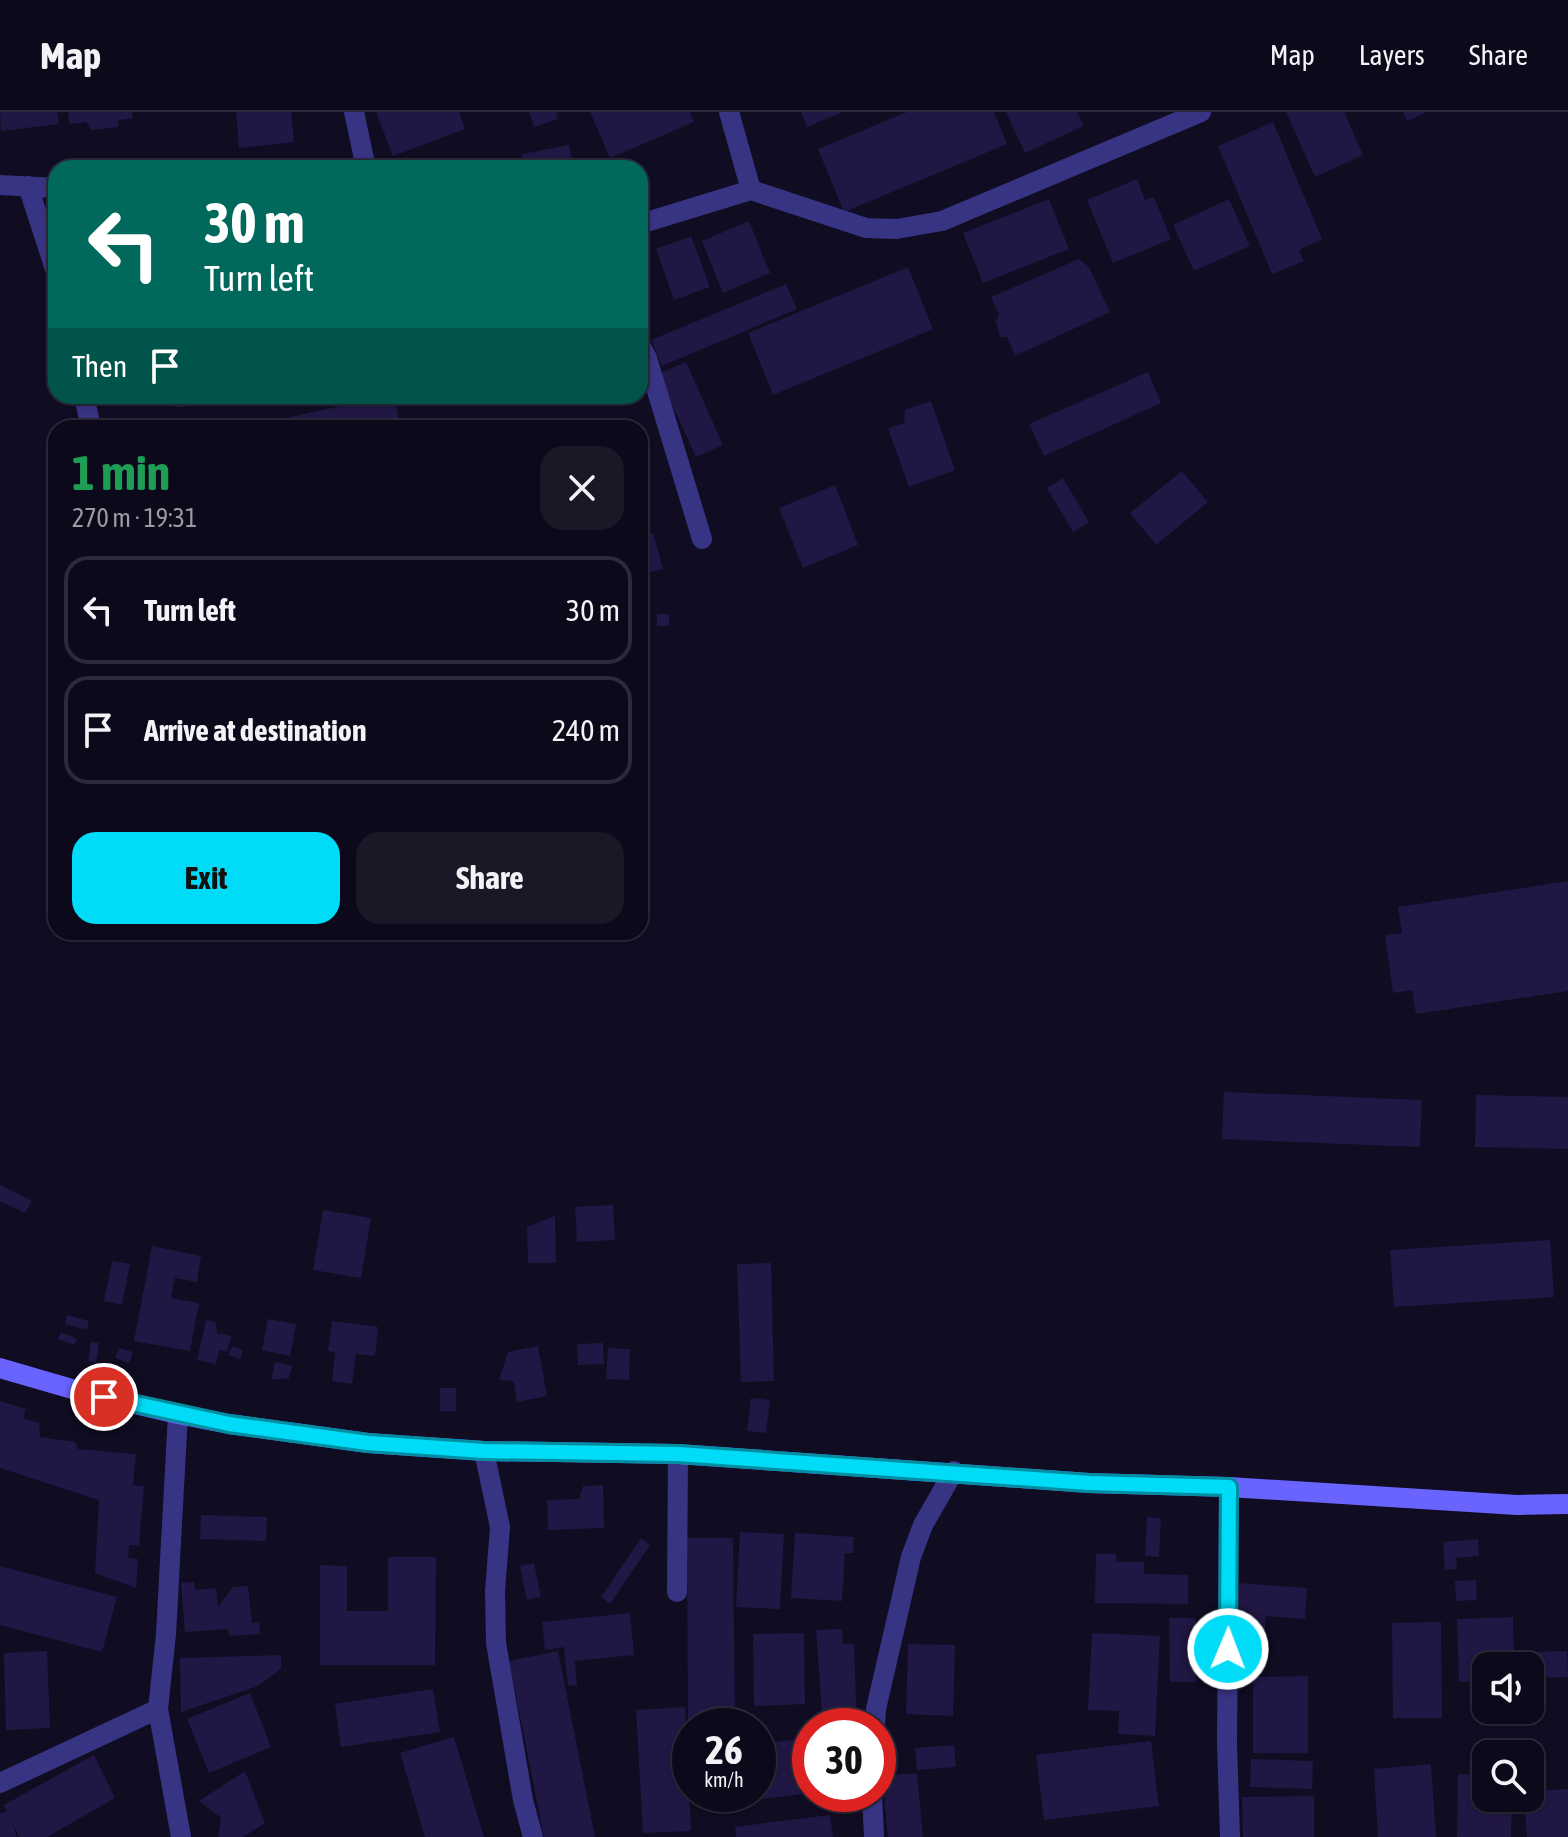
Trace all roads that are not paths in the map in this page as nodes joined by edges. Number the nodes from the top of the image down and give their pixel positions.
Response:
1 (354, 112) edge
2 (729, 112) edge
3 (1201, 112) edge
4 (364, 160) edge
5 (0, 185) edge
6 (28, 186) junction
7 (48, 187) edge
8 (751, 190) junction
9 (648, 222) edge
10 (48, 247) edge
11 (648, 361) edge
12 (702, 539) dead end
13 (0, 1368) edge
14 (178, 1414) junction
15 (484, 1451) junction
16 (678, 1454) junction
17 (954, 1471) junction
18 (1229, 1487) junction
19 (1568, 1504) edge
20 (677, 1592) dead end
21 (876, 1708) edge
22 (158, 1709) junction
23 (0, 1783) edge
24 (873, 1812) edge
25 (181, 1837) edge
26 (533, 1837) edge
27 (874, 1837) edge
28 (1230, 1837) edge

1 - 4 street
2 - 8 street
3 - 8 street
5 - 6 street
6 - 7 street
6 - 10 street
8 - 9 street
11 - 12 street
13 - 14 street
14 - 15 street
14 - 22 street
15 - 16 street
15 - 26 street
16 - 17 street
16 - 20 street
17 - 18 street
17 - 21 street
18 - 19 street
18 - 28 street
22 - 23 street
22 - 25 street
24 - 27 street

